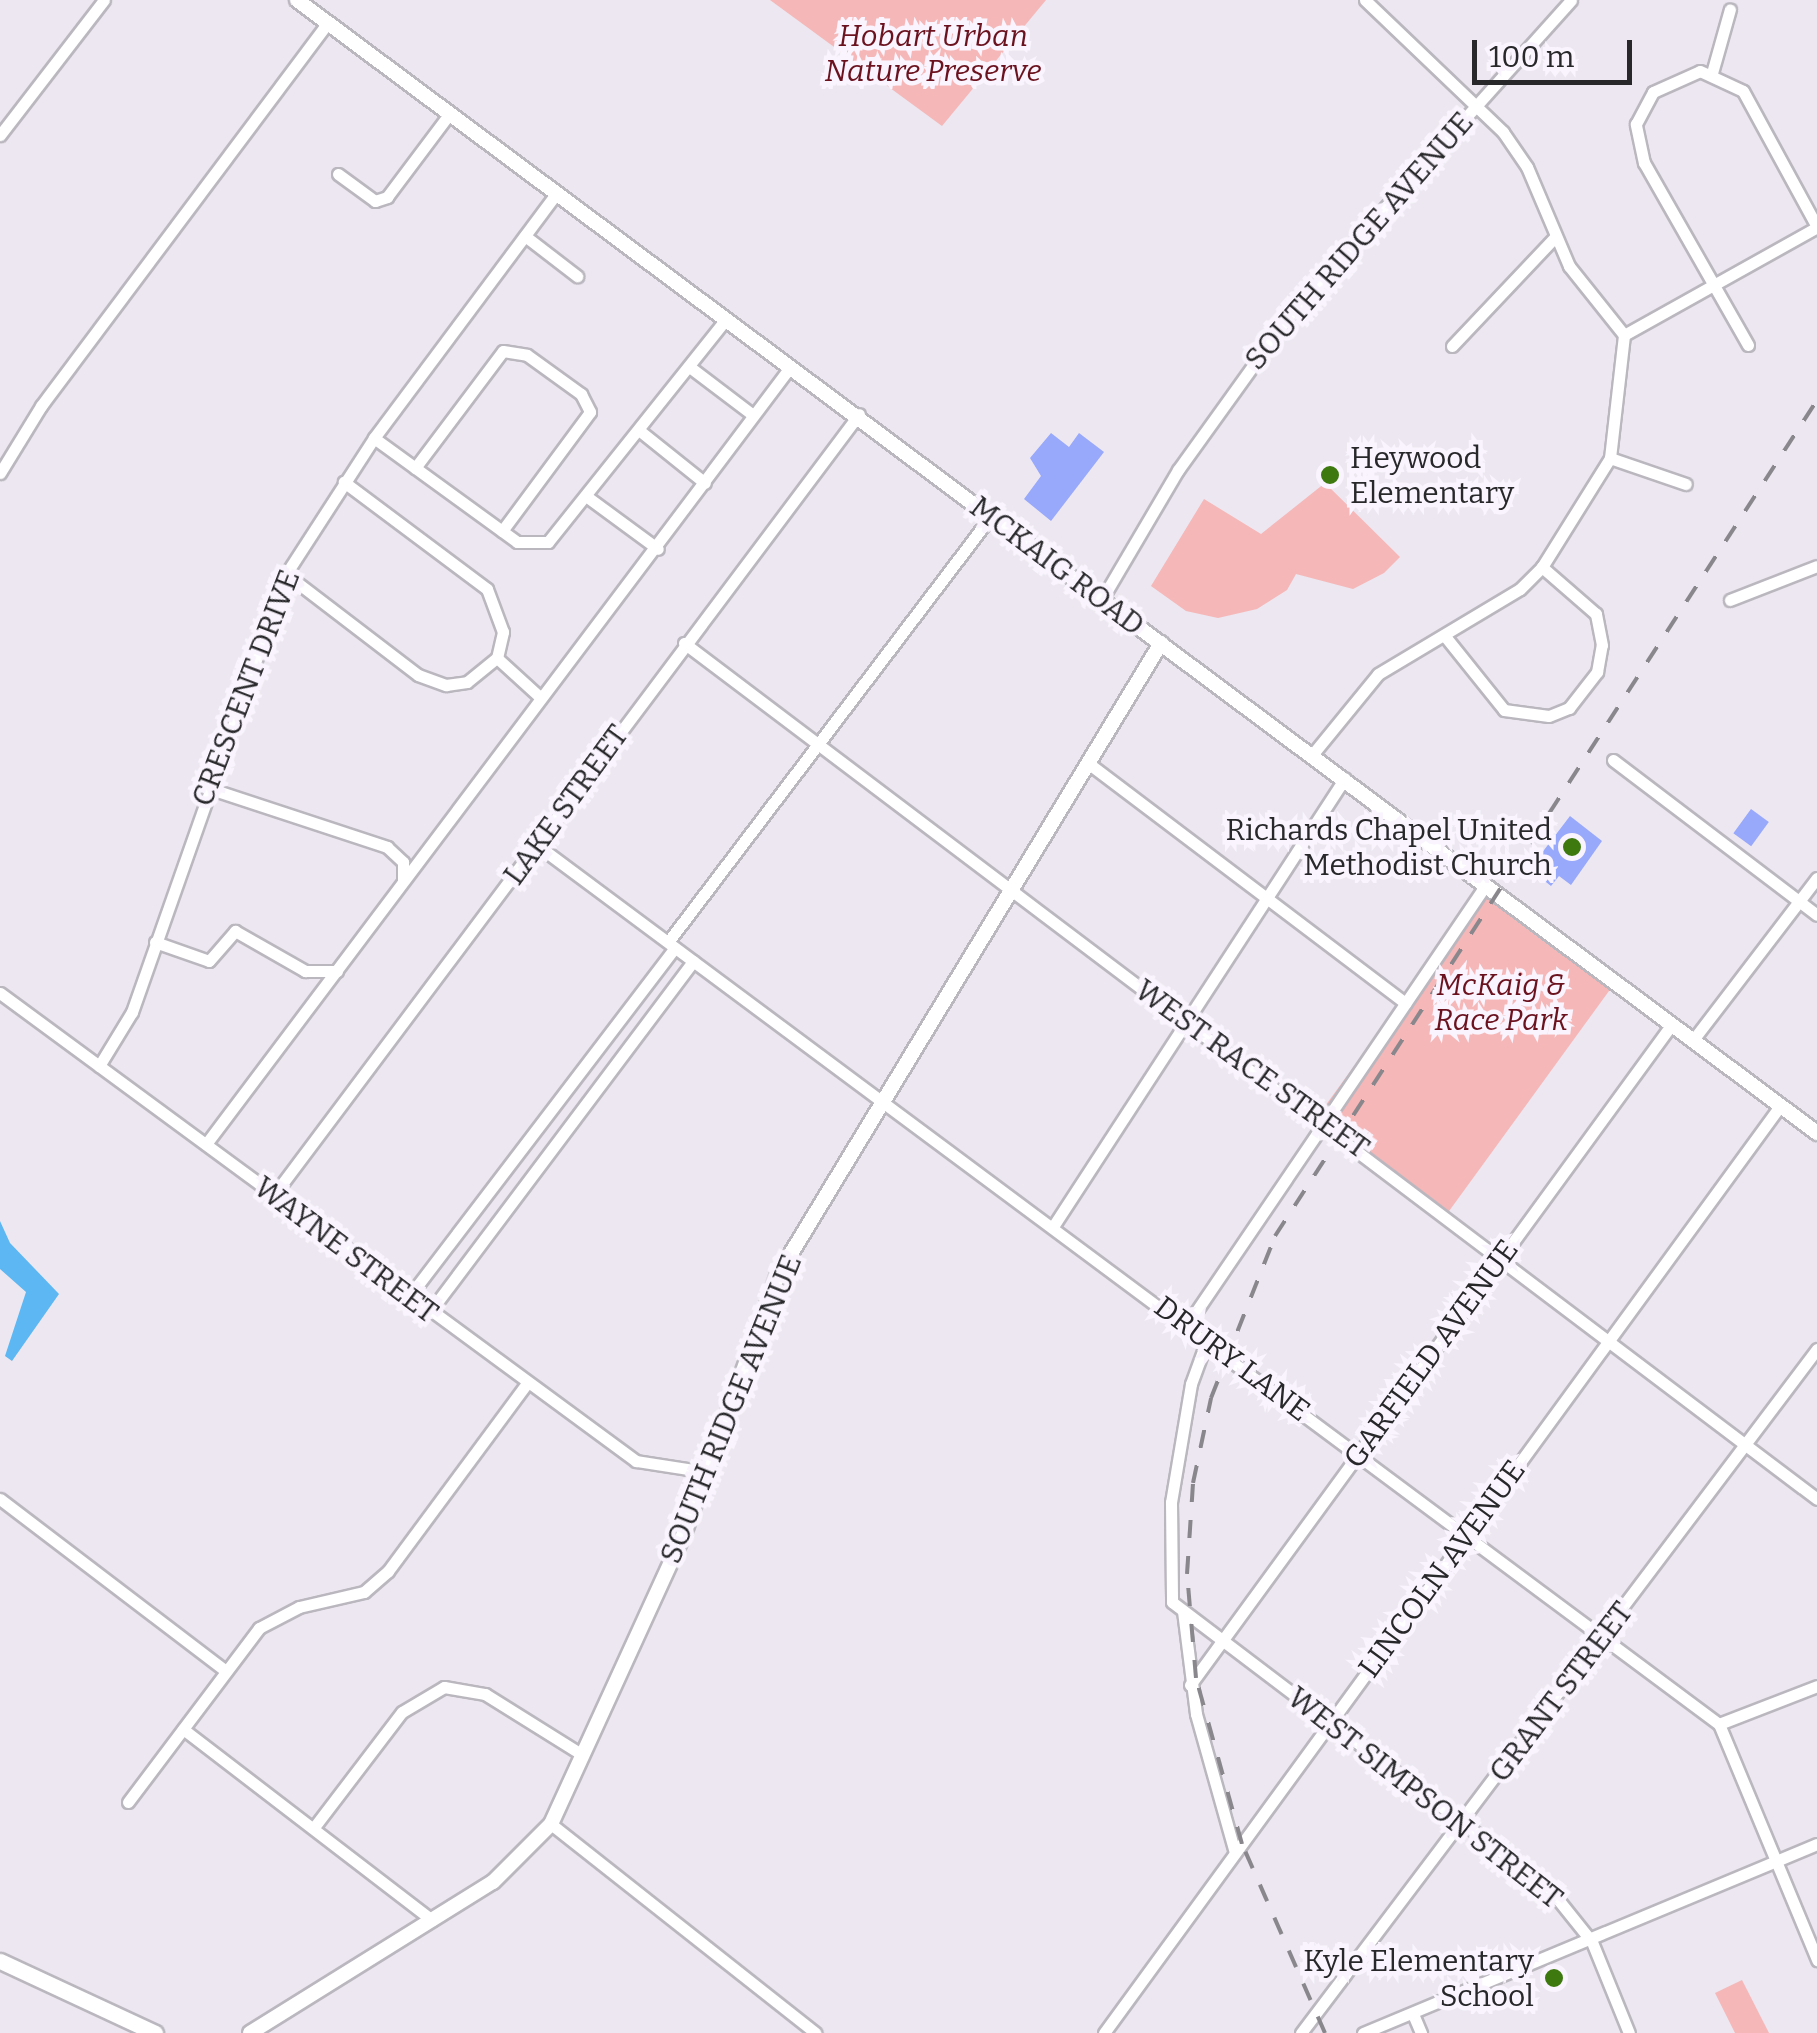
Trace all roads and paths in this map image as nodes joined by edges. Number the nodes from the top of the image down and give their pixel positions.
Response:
1 (104, 0) edge
2 (297, 0) edge
3 (1365, 0) edge
4 (1571, 0) edge
5 (1730, 9) dead end
6 (328, 24) junction
7 (1712, 73) junction
8 (1476, 106) junction
9 (450, 113) junction
10 (0, 135) edge
11 (338, 174) dead end
12 (556, 194) junction
13 (1817, 227) edge
14 (524, 236) junction
15 (1555, 237) junction
16 (577, 276) dead end
17 (1712, 287) junction
18 (726, 319) junction
19 (1624, 335) junction
20 (1748, 345) dead end
21 (1452, 346) dead end
22 (791, 366) junction
23 (691, 368) junction
24 (859, 414) junction
25 (753, 415) junction
26 (640, 431) junction
27 (374, 438) junction
28 (1610, 458) junction
29 (415, 468) junction
30 (0, 473) edge
31 (344, 482) junction
32 (705, 482) junction
33 (1686, 484) dead end
34 (590, 499) junction
35 (991, 516) junction
36 (502, 531) junction
37 (658, 549) junction
38 (1817, 566) edge
39 (1542, 567) junction
40 (286, 574) junction
41 (1102, 599) junction
42 (1730, 600) dead end
43 (1444, 635) junction
44 (684, 642) junction
45 (1160, 643) junction
46 (497, 658) junction
47 (541, 698) junction
48 (817, 745) junction
49 (1312, 755) junction
50 (1614, 760) dead end
51 (1088, 763) junction
52 (1345, 778) junction
53 (206, 787) junction
54 (538, 846) junction
55 (1817, 878) edge
56 (403, 880) junction
57 (1484, 886) junction
58 (1010, 888) junction
59 (1267, 900) junction
60 (1799, 901) junction
61 (1817, 915) edge
62 (155, 942) junction
63 (671, 945) junction
64 (693, 961) junction
65 (337, 971) junction
66 (0, 993) edge
67 (1405, 1002) junction
68 (1188, 1024) junction
69 (1672, 1024) junction
70 (1694, 1040) junction
71 (99, 1066) junction
72 (882, 1101) junction
73 (1780, 1106) junction
74 (1323, 1120) junction
75 (1815, 1128) edge
76 (206, 1144) junction
77 (273, 1196) junction
78 (1054, 1225) junction
79 (1503, 1255) junction
80 (408, 1298) junction
81 (429, 1313) junction
82 (1187, 1325) junction
83 (1612, 1339) junction
84 (1207, 1340) junction
85 (1817, 1348) edge
86 (527, 1383) junction
87 (1745, 1443) junction
88 (1357, 1454) junction
89 (708, 1472) junction
90 (1817, 1499) edge
91 (0, 1500) edge
92 (1465, 1536) junction
93 (1183, 1612) junction
94 (1603, 1637) junction
95 (1223, 1642) junction
96 (226, 1671) junction
97 (1190, 1685) junction
98 (1817, 1686) edge
99 (1330, 1722) junction
100 (1719, 1724) junction
101 (183, 1729) junction
102 (581, 1754) junction
103 (128, 1802) dead end
104 (550, 1824) junction
105 (1462, 1824) junction
106 (315, 1826) junction
107 (1817, 1844) edge
108 (1235, 1854) junction
109 (1776, 1860) junction
110 (432, 1920) junction
111 (1592, 1942) junction
112 (0, 1960) edge
113 (1817, 1960) edge
114 (1413, 2014) junction
115 (154, 2033) edge
116 (250, 2033) edge
117 (816, 2033) edge
118 (1104, 2033) edge
119 (1301, 2033) edge
120 (1363, 2033) edge
121 (1421, 2033) edge
122 (1629, 2033) edge

1 - 10 street
2 - 6 street, MCKAIG ROAD
3 - 8 street
4 - 8 street, SOUTH RIDGE AVENUE
5 - 7 street
6 - 9 street, MCKAIG ROAD
6 - 30 street
7 - 13 street
7 - 17 street
8 - 15 street
8 - 41 street, SOUTH RIDGE AVENUE
9 - 11 street
9 - 12 street, MCKAIG ROAD
12 - 14 street, CRESCENT DRIVE
12 - 18 street, MCKAIG ROAD
13 - 17 street
14 - 16 street
14 - 27 street, CRESCENT DRIVE
15 - 19 street
15 - 21 street
17 - 19 street
17 - 20 street
18 - 22 street, MCKAIG ROAD
18 - 23 street
19 - 28 street
22 - 24 street, MCKAIG ROAD
22 - 25 street
23 - 25 street
23 - 26 street
24 - 35 street, MCKAIG ROAD
24 - 44 street, LAKE STREET
25 - 32 street
26 - 32 street
26 - 34 street
27 - 29 street
27 - 31 street, CRESCENT DRIVE
28 - 33 street
28 - 39 street
29 - 36 street
29 - 36 street
31 - 40 street, CRESCENT DRIVE
31 - 46 street
32 - 37 street
34 - 36 street
34 - 37 street
35 - 41 street, MCKAIG ROAD
35 - 48 street
37 - 47 street
38 - 42 street
39 - 43 street
39 - 43 street
40 - 46 street
40 - 53 street, CRESCENT DRIVE
41 - 45 street, MCKAIG ROAD
43 - 49 street
44 - 48 street, WEST RACE STREET
44 - 54 street, LAKE STREET
45 - 49 street, MCKAIG ROAD
45 - 51 street, SOUTH RIDGE AVENUE
46 - 47 street
47 - 56 street
48 - 58 street, WEST RACE STREET
48 - 63 street
49 - 52 street, MCKAIG ROAD
50 - 60 street
51 - 58 street, SOUTH RIDGE AVENUE
51 - 59 street
52 - 57 street, MCKAIG ROAD
52 - 59 street
53 - 56 street
53 - 62 street, CRESCENT DRIVE
54 - 63 street, DRURY LANE
54 - 77 street, LAKE STREET
55 - 60 street
56 - 65 street
57 - 67 street
57 - 69 street, MCKAIG ROAD
58 - 68 street, WEST RACE STREET
58 - 72 street, SOUTH RIDGE AVENUE
59 - 67 street
59 - 68 street
60 - 61 street
60 - 70 street
62 - 65 street
62 - 71 street, CRESCENT DRIVE
63 - 64 street, DRURY LANE
63 - 80 street
64 - 72 street, DRURY LANE
64 - 81 street
65 - 76 street
66 - 71 street, WAYNE STREET
67 - 74 street
68 - 74 street, WEST RACE STREET
68 - 78 street
69 - 70 street, MCKAIG ROAD
69 - 79 street, GARFIELD AVENUE
70 - 73 street, MCKAIG ROAD
71 - 76 street, WAYNE STREET
72 - 78 street, DRURY LANE
72 - 89 street, SOUTH RIDGE AVENUE
73 - 75 street, MCKAIG ROAD
73 - 83 street, LINCOLN AVENUE
74 - 79 street, WEST RACE STREET
74 - 82 street
76 - 77 street, WAYNE STREET
77 - 80 street, WAYNE STREET
78 - 82 street, DRURY LANE
79 - 83 street, WEST RACE STREET
79 - 88 street, GARFIELD AVENUE
80 - 81 street, WAYNE STREET
81 - 86 street, WAYNE STREET
82 - 84 street, DRURY LANE
83 - 87 street, WEST RACE STREET
83 - 92 street, LINCOLN AVENUE
84 - 88 street, DRURY LANE
84 - 93 street, WEST SIMPSON STREET
85 - 87 street, GRANT STREET
86 - 89 street, WAYNE STREET
86 - 96 street
87 - 90 street, WEST RACE STREET
87 - 94 street, GRANT STREET
88 - 92 street, DRURY LANE
88 - 95 street, GARFIELD AVENUE
89 - 102 street, SOUTH RIDGE AVENUE
91 - 96 street
92 - 94 street, DRURY LANE
92 - 99 street, LINCOLN AVENUE
93 - 95 street, WEST SIMPSON STREET
93 - 97 street
94 - 100 street, DRURY LANE
94 - 105 street, GRANT STREET
95 - 97 street, GARFIELD AVENUE
95 - 99 street, WEST SIMPSON STREET
96 - 101 street
97 - 108 street
98 - 100 street
99 - 105 street, WEST SIMPSON STREET
99 - 108 street, LINCOLN AVENUE
100 - 109 street
101 - 103 street
101 - 106 street
102 - 104 street, SOUTH RIDGE AVENUE
102 - 106 street
104 - 110 street, SOUTH RIDGE AVENUE
104 - 117 street
105 - 111 street, WEST SIMPSON STREET
105 - 119 street, GRANT STREET
106 - 110 street
107 - 109 street
108 - 118 street, LINCOLN AVENUE
109 - 111 street
109 - 113 street
110 - 116 street, SOUTH RIDGE AVENUE
111 - 114 street
111 - 122 street, WEST SIMPSON STREET
112 - 115 main road
114 - 120 street
114 - 121 street

